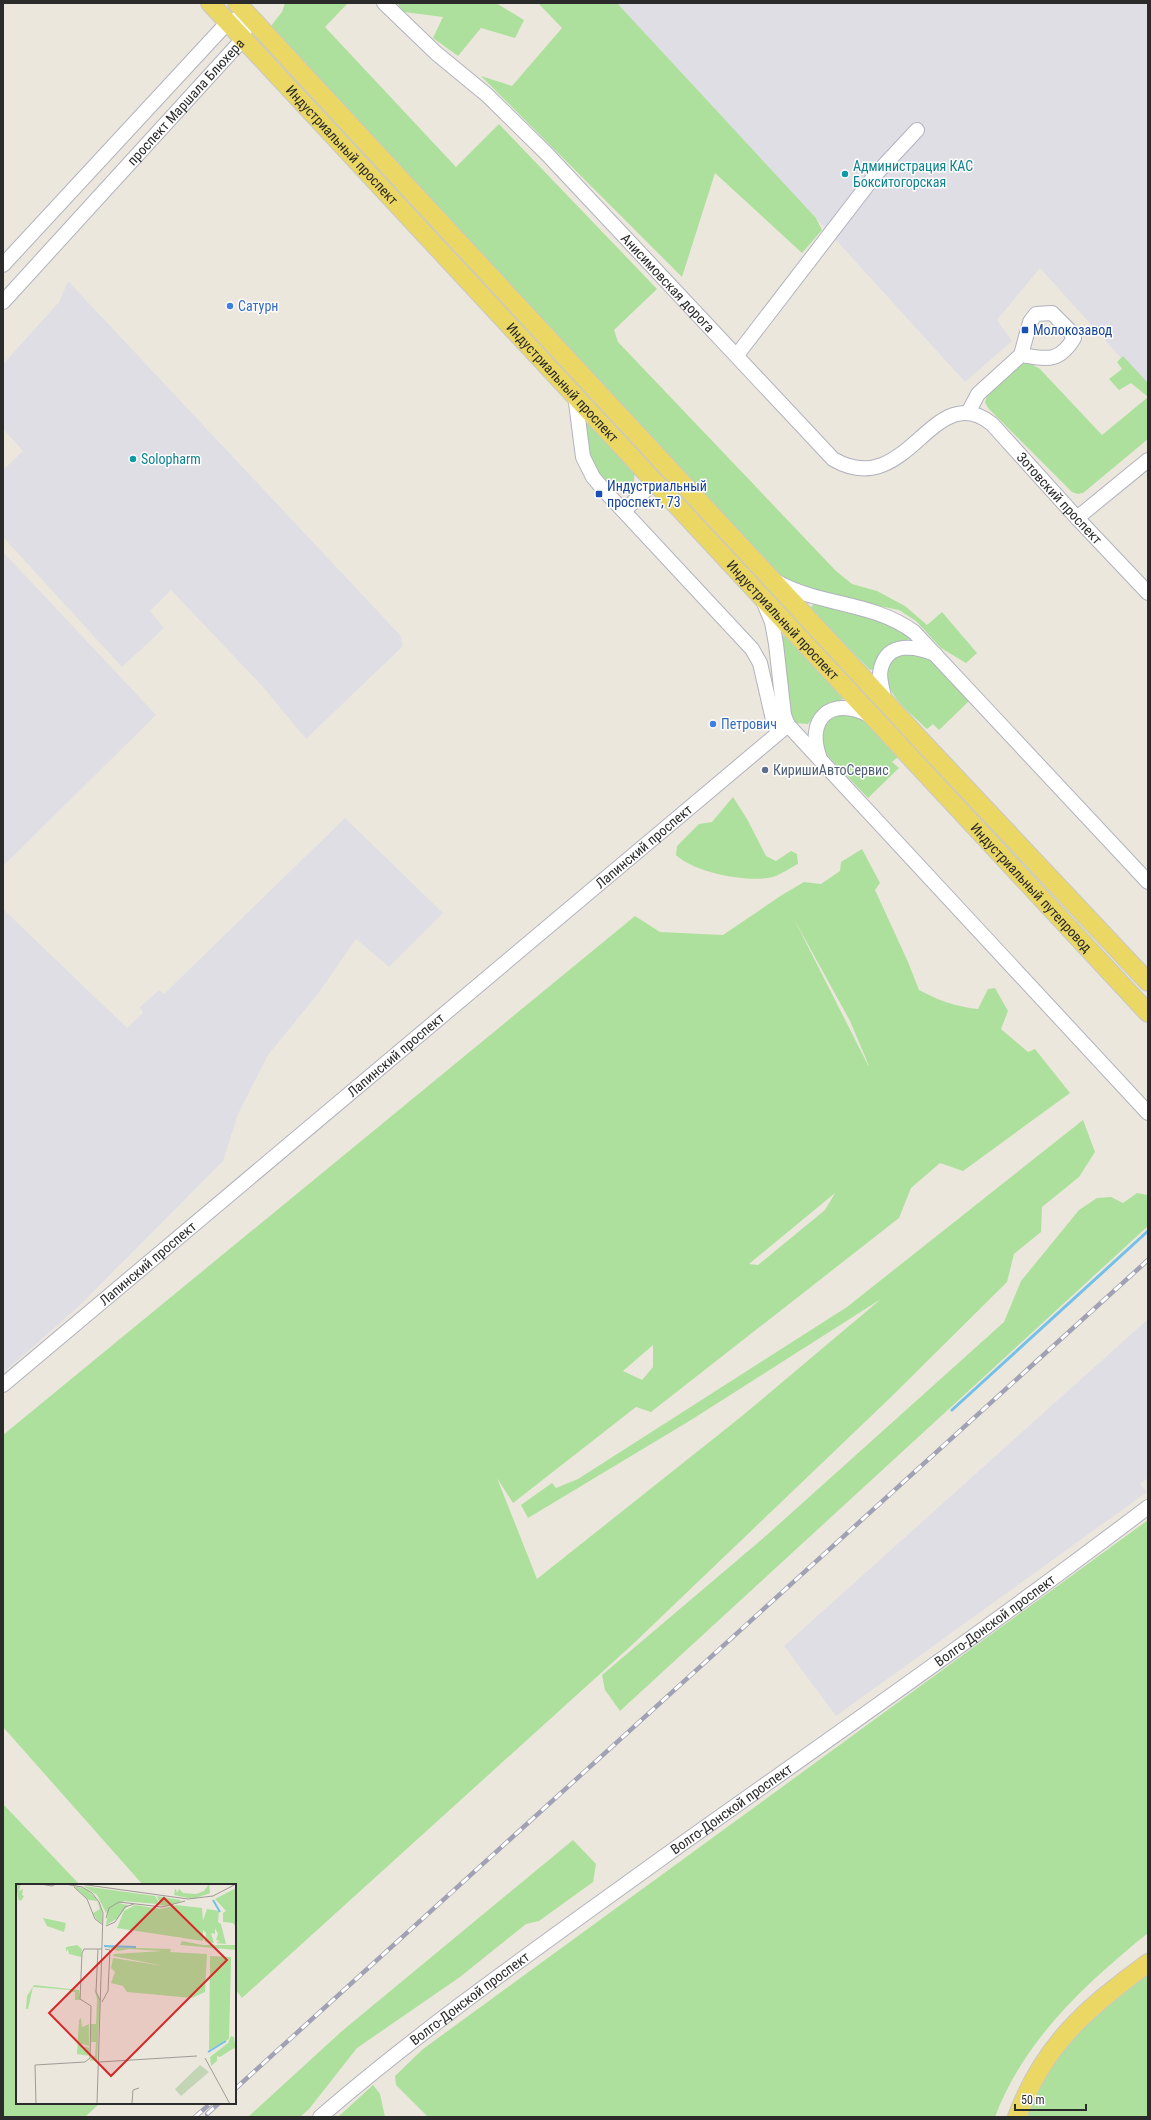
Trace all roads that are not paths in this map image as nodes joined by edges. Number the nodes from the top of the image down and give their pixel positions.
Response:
1 (210, 3) edge
2 (384, 3) edge
3 (242, 9) edge
4 (228, 22) junction
5 (244, 39) junction
6 (917, 130) dead end
7 (3, 265) edge
8 (3, 302) edge
9 (737, 355) junction
10 (1021, 355) dead end
11 (575, 395) junction
12 (969, 412) junction
13 (1148, 460) edge
14 (655, 481) junction
15 (624, 511) junction
16 (1077, 518) junction
17 (775, 581) junction
18 (1148, 593) edge
19 (760, 594) junction
20 (939, 656) junction
21 (885, 701) junction
22 (871, 716) junction
23 (783, 728) junction
24 (929, 749) joint
25 (821, 762) junction
26 (914, 763) joint
27 (1148, 882) edge
28 (1148, 982) edge
29 (1148, 1013) edge
30 (1148, 1113) edge
31 (3, 1385) edge
32 (1148, 1507) edge
33 (1148, 1963) edge
34 (320, 2117) edge
35 (1017, 2117) edge

1 - 4 main road, Индустриальный проспект
2 - 9 street, Анисимовская дорога
3 - 4 street, проспект Маршала Блюхера
3 - 5 street, проспект Маршала Блюхера
3 - 17 main road, Индустриальный проспект
4 - 5 main road, Индустриальный проспект
4 - 7 street, проспект Маршала Блюхера
5 - 8 street, проспект Маршала Блюхера
5 - 11 main road, Индустриальный проспект
6 - 9 street
9 - 12 street, Анисимовская дорога
10 - 12 street
11 - 14 main road, Индустриальный проспект
11 - 15 street
12 - 16 street, Зотовский проспект
13 - 16 street
14 - 15 street
14 - 19 main road, Индустриальный проспект
15 - 23 street
16 - 18 street, Зотовский проспект
17 - 20 street
17 - 21 main road, Индустриальный проспект
19 - 22 main road, Индустриальный проспект
19 - 23 street
20 - 21 street
20 - 27 street
21 - 24 main road, Индустриальный проспект
22 - 25 street
22 - 26 main road, Индустриальный проспект
23 - 25 street
23 - 31 street, Лапинский проспект
24 - 28 main road, Индустриальный путепровод
25 - 30 street
26 - 29 main road, Индустриальный путепровод
32 - 34 street, Волго-Донской проспект
33 - 35 main road

